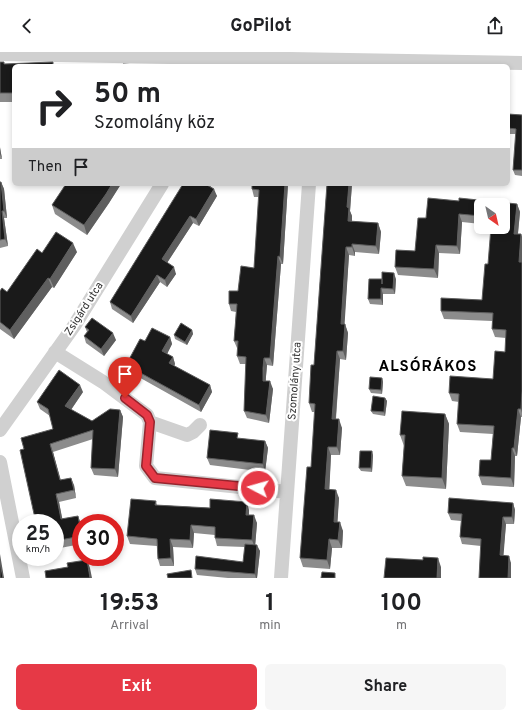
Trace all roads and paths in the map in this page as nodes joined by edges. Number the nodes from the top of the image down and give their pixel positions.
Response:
1 (0, 54) edge
2 (106, 54) edge
3 (226, 59) edge
4 (317, 60) edge
5 (522, 63) edge
6 (161, 186) edge
7 (308, 186) edge
8 (55, 352) junction
9 (150, 422) junction
10 (200, 425) dead end
11 (0, 430) edge
12 (0, 462) edge
13 (287, 492) junction
14 (23, 578) edge
15 (281, 578) edge

1 - 2 street
2 - 3 street
3 - 4 street
4 - 5 street
6 - 8 street, Zsigárd utca
7 - 13 street, Szomolány utca
8 - 9 street
8 - 11 street, Zsigárd utca
9 - 10 street
9 - 13 street
12 - 14 street
13 - 15 street, Szomolány utca

